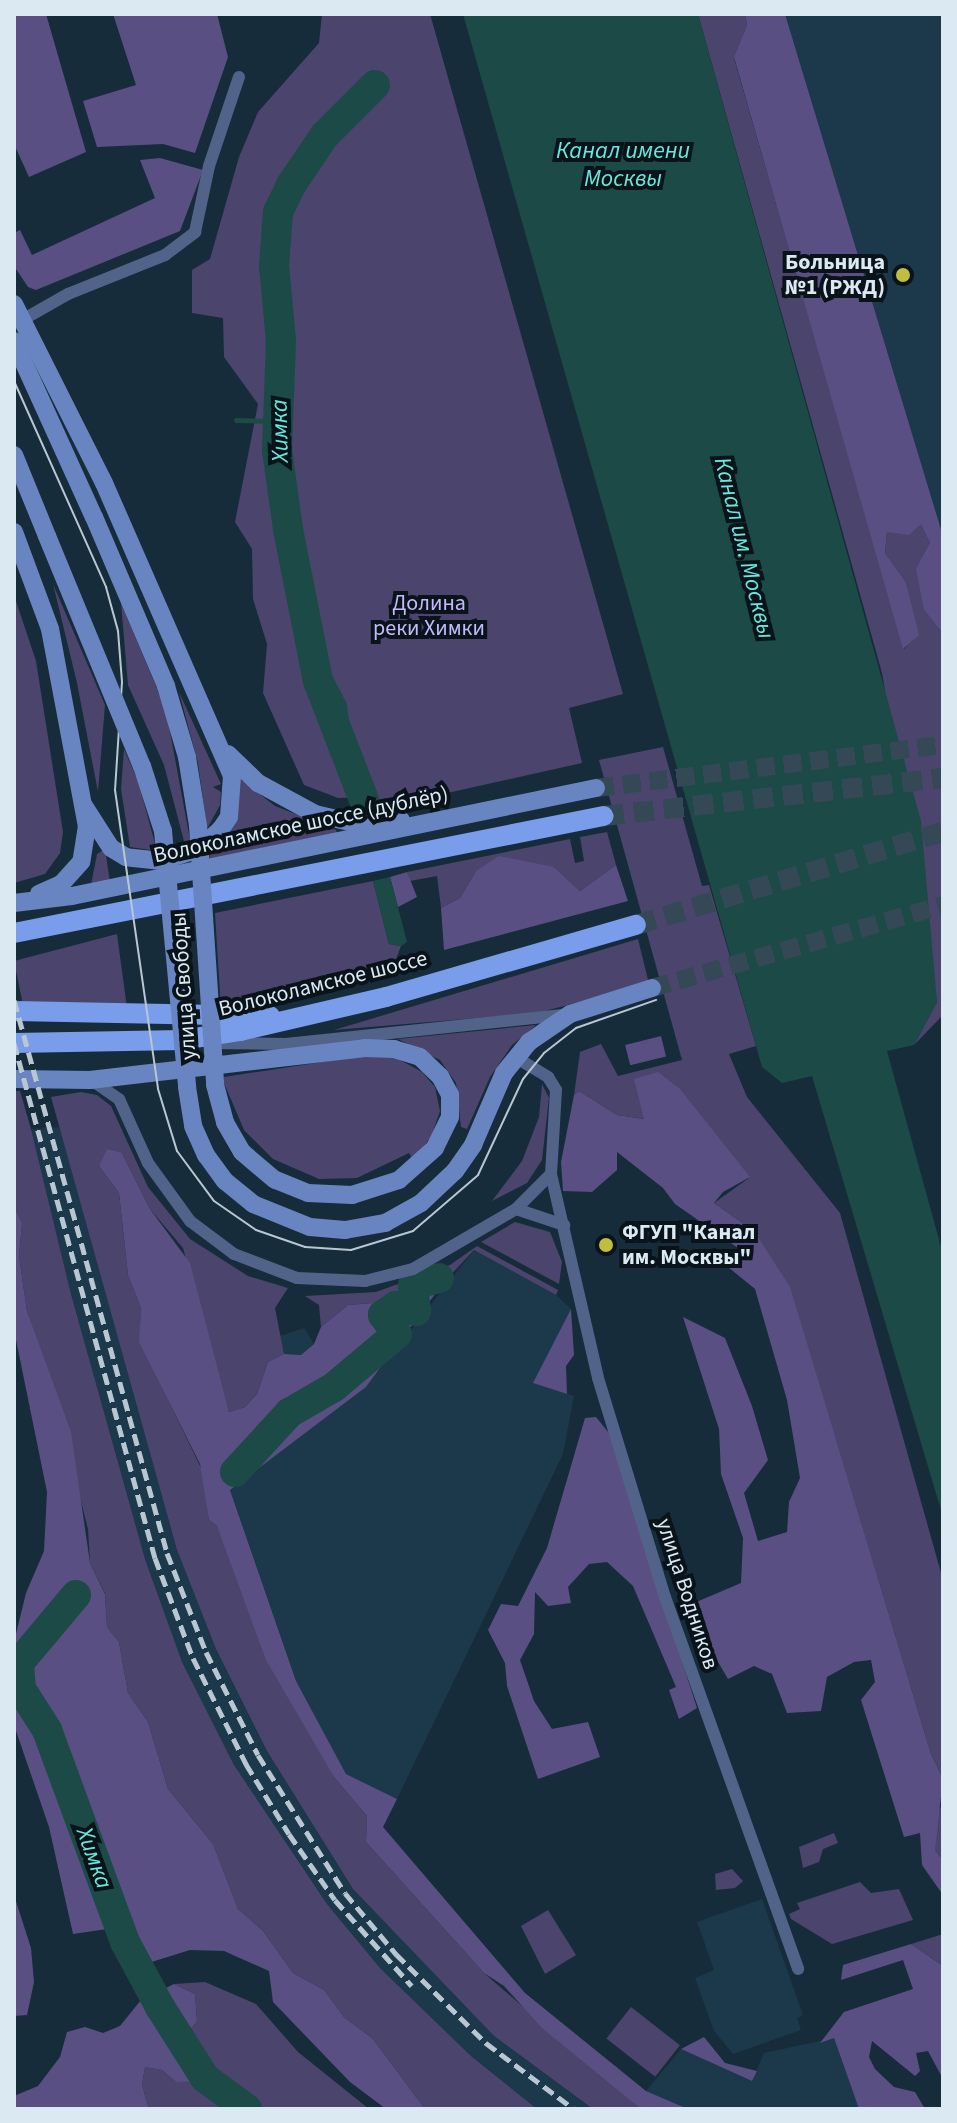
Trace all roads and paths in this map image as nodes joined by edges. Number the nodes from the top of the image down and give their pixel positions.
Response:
1 (239, 77) dead end
2 (19, 311) edge
3 (14, 341) edge
4 (14, 455) edge
5 (14, 532) edge
6 (224, 748) junction
7 (596, 788) tunnel mouth
8 (84, 806) junction
9 (604, 816) tunnel mouth
10 (457, 817) junction
11 (14, 903) edge
12 (636, 925) tunnel mouth
13 (14, 933) edge
14 (652, 988) tunnel mouth
15 (14, 1011) edge
16 (570, 1014) junction
17 (314, 1015) junction
18 (182, 1040) junction
19 (14, 1043) edge
20 (515, 1057) junction
21 (14, 1079) edge
22 (90, 1080) junction
23 (551, 1174) junction
24 (516, 1209) junction
25 (564, 1225) junction
26 (798, 1969) dead end

1 - 2 street
2 - 6 main road
3 - 22 main road, улица Свободы, bridge
4 - 20 main road, улица Свободы, bridge
5 - 8 main road
6 - 8 main road
6 - 10 main road
7 - 10 main road, Волоколамское шоссе (дублёр)
8 - 11 main road
9 - 13 main road
10 - 11 main road, Волоколамское шоссе (дублёр)
12 - 17 main road, Волоколамское шоссе
14 - 16 main road, улица Свободы
15 - 17 main road
16 - 18 street
16 - 20 main road, улица Свободы
17 - 18 main road, Волоколамское шоссе
18 - 19 main road, Волоколамское шоссе
20 - 23 street, улица Водников
21 - 22 main road
22 - 24 street
23 - 24 street
23 - 25 street, улица Водников
24 - 25 street
25 - 26 street, улица Водников

